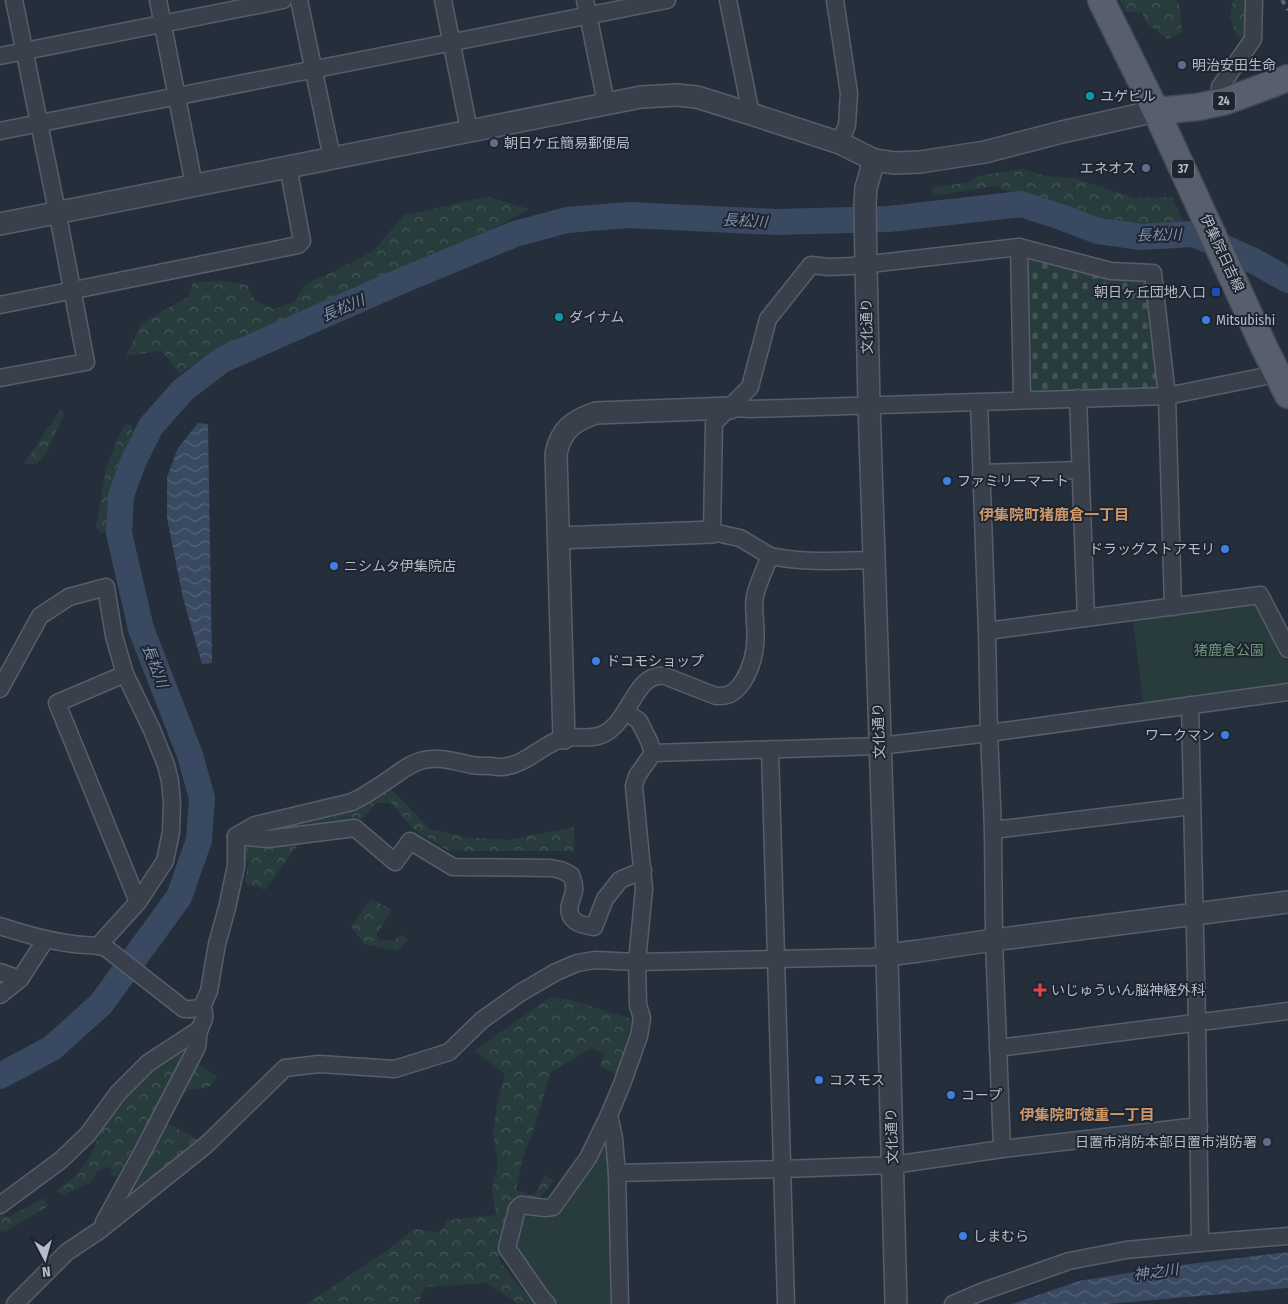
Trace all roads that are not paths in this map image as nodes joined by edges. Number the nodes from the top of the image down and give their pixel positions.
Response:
1 (14, 0) edge
2 (158, 0) edge
3 (283, 0) edge
4 (300, 0) edge
5 (443, 0) edge
6 (667, 0) edge
7 (728, 0) edge
8 (835, 0) edge
9 (1101, 0) edge
10 (1254, 0) edge
11 (586, 7) edge
12 (162, 24) junction
13 (451, 42) junction
14 (24, 51) junction
15 (0, 56) edge
16 (314, 69) junction
17 (1288, 78) edge
18 (176, 96) junction
19 (1226, 101) junction
20 (606, 103) junction
21 (1156, 111) junction
22 (748, 113) junction
23 (39, 124) junction
24 (470, 130) junction
25 (0, 131) edge
26 (840, 143) junction
27 (332, 158) junction
28 (874, 160) junction
29 (288, 166) junction
30 (194, 185) junction
31 (57, 212) junction
32 (0, 224) edge
33 (1019, 247) junction
34 (866, 261) junction
35 (72, 290) junction
36 (0, 305) edge
37 (0, 378) edge
38 (1285, 380) edge
39 (1167, 396) junction
40 (1078, 398) junction
41 (1022, 400) junction
42 (979, 402) junction
43 (869, 405) junction
44 (730, 408) junction
45 (1080, 470) junction
46 (981, 473) junction
47 (712, 532) junction
48 (559, 538) junction
49 (770, 556) junction
50 (874, 560) junction
51 (1173, 607) junction
52 (1086, 618) junction
53 (988, 630) junction
54 (1288, 649) edge
55 (125, 674) junction
56 (0, 689) edge
57 (1288, 692) edge
58 (1190, 705) junction
59 (626, 712) junction
60 (989, 733) junction
61 (564, 738) junction
62 (880, 746) junction
63 (770, 749) junction
64 (652, 753) junction
65 (1192, 806) junction
66 (993, 830) junction
67 (236, 836) junction
68 (643, 870) junction
69 (138, 902) junction
70 (1288, 902) edge
71 (1195, 914) junction
72 (0, 926) edge
73 (46, 939) junction
74 (994, 940) junction
75 (102, 947) junction
76 (886, 955) junction
77 (776, 959) junction
78 (637, 962) junction
79 (0, 972) edge
80 (20, 979) junction
81 (0, 995) edge
82 (202, 1007) junction
83 (1288, 1011) edge
84 (1197, 1022) junction
85 (200, 1029) junction
86 (998, 1048) junction
87 (609, 1115) junction
88 (1199, 1126) junction
89 (1002, 1149) junction
90 (892, 1165) junction
91 (782, 1169) junction
92 (617, 1173) junction
93 (0, 1205) edge
94 (100, 1230) junction
95 (1288, 1236) edge
96 (1200, 1243) junction
97 (14, 1304) edge
98 (547, 1304) edge
99 (620, 1304) edge
100 (786, 1304) edge
101 (896, 1304) edge
102 (953, 1304) edge

1 - 14 street
2 - 12 street
3 - 12 street
4 - 16 street
5 - 13 street
6 - 11 street
7 - 22 street
8 - 26 street
9 - 21 main road, 伊集院日吉線
10 - 19 street
11 - 13 street
11 - 20 street
12 - 14 street
12 - 18 street
13 - 16 street
13 - 24 street
14 - 15 street
14 - 23 street
16 - 18 street
16 - 27 street
17 - 19 main road, 24
18 - 23 street
18 - 30 street
19 - 21 main road, 24
20 - 22 street
20 - 24 street
21 - 28 street
21 - 38 main road, 伊集院日吉線 / 37
22 - 26 street
23 - 25 street
23 - 31 street
24 - 27 street
26 - 28 street
27 - 29 street
28 - 34 street, 文化通り
29 - 30 street
29 - 35 street
30 - 31 street
31 - 32 street
31 - 35 street
33 - 34 street
33 - 39 street
33 - 41 street
34 - 43 street, 文化通り
34 - 44 street
35 - 36 street
35 - 37 street
38 - 39 street
39 - 40 street
39 - 51 street
40 - 41 street
40 - 45 street
41 - 42 street
42 - 43 street
42 - 46 street
43 - 44 street
43 - 50 street, 文化通り
44 - 47 street
44 - 48 street
45 - 46 street
45 - 52 street
46 - 53 street
47 - 48 street
47 - 49 street
48 - 61 street
49 - 50 street
49 - 59 street
50 - 62 street, 文化通り
51 - 52 street
51 - 54 street
52 - 53 street
53 - 60 street
55 - 56 street
55 - 69 street
55 - 69 street
57 - 58 street
58 - 60 street
58 - 65 street
59 - 61 street
59 - 64 street
60 - 62 street
60 - 66 street
61 - 67 street
62 - 63 street
62 - 76 street, 文化通り
63 - 64 street
63 - 77 street
64 - 68 street
65 - 66 street
65 - 71 street
66 - 74 street
67 - 68 street
67 - 82 street
68 - 78 street
69 - 75 street
70 - 71 street
71 - 74 street
71 - 84 street
72 - 73 street
73 - 75 street
73 - 80 street
74 - 76 street
74 - 86 street
75 - 82 street
76 - 77 street
76 - 90 street, 文化通り
77 - 78 street
77 - 91 street
78 - 87 street
78 - 94 street
79 - 80 street
80 - 81 street
82 - 85 street
83 - 84 street
84 - 86 street
84 - 88 street
85 - 93 street
85 - 94 street
86 - 89 street
87 - 92 street
87 - 98 street
88 - 89 street
88 - 96 street
89 - 90 street
90 - 91 street
90 - 101 street, 文化通り
91 - 92 street
91 - 100 street
92 - 99 street
94 - 97 street
95 - 96 street
96 - 102 street

